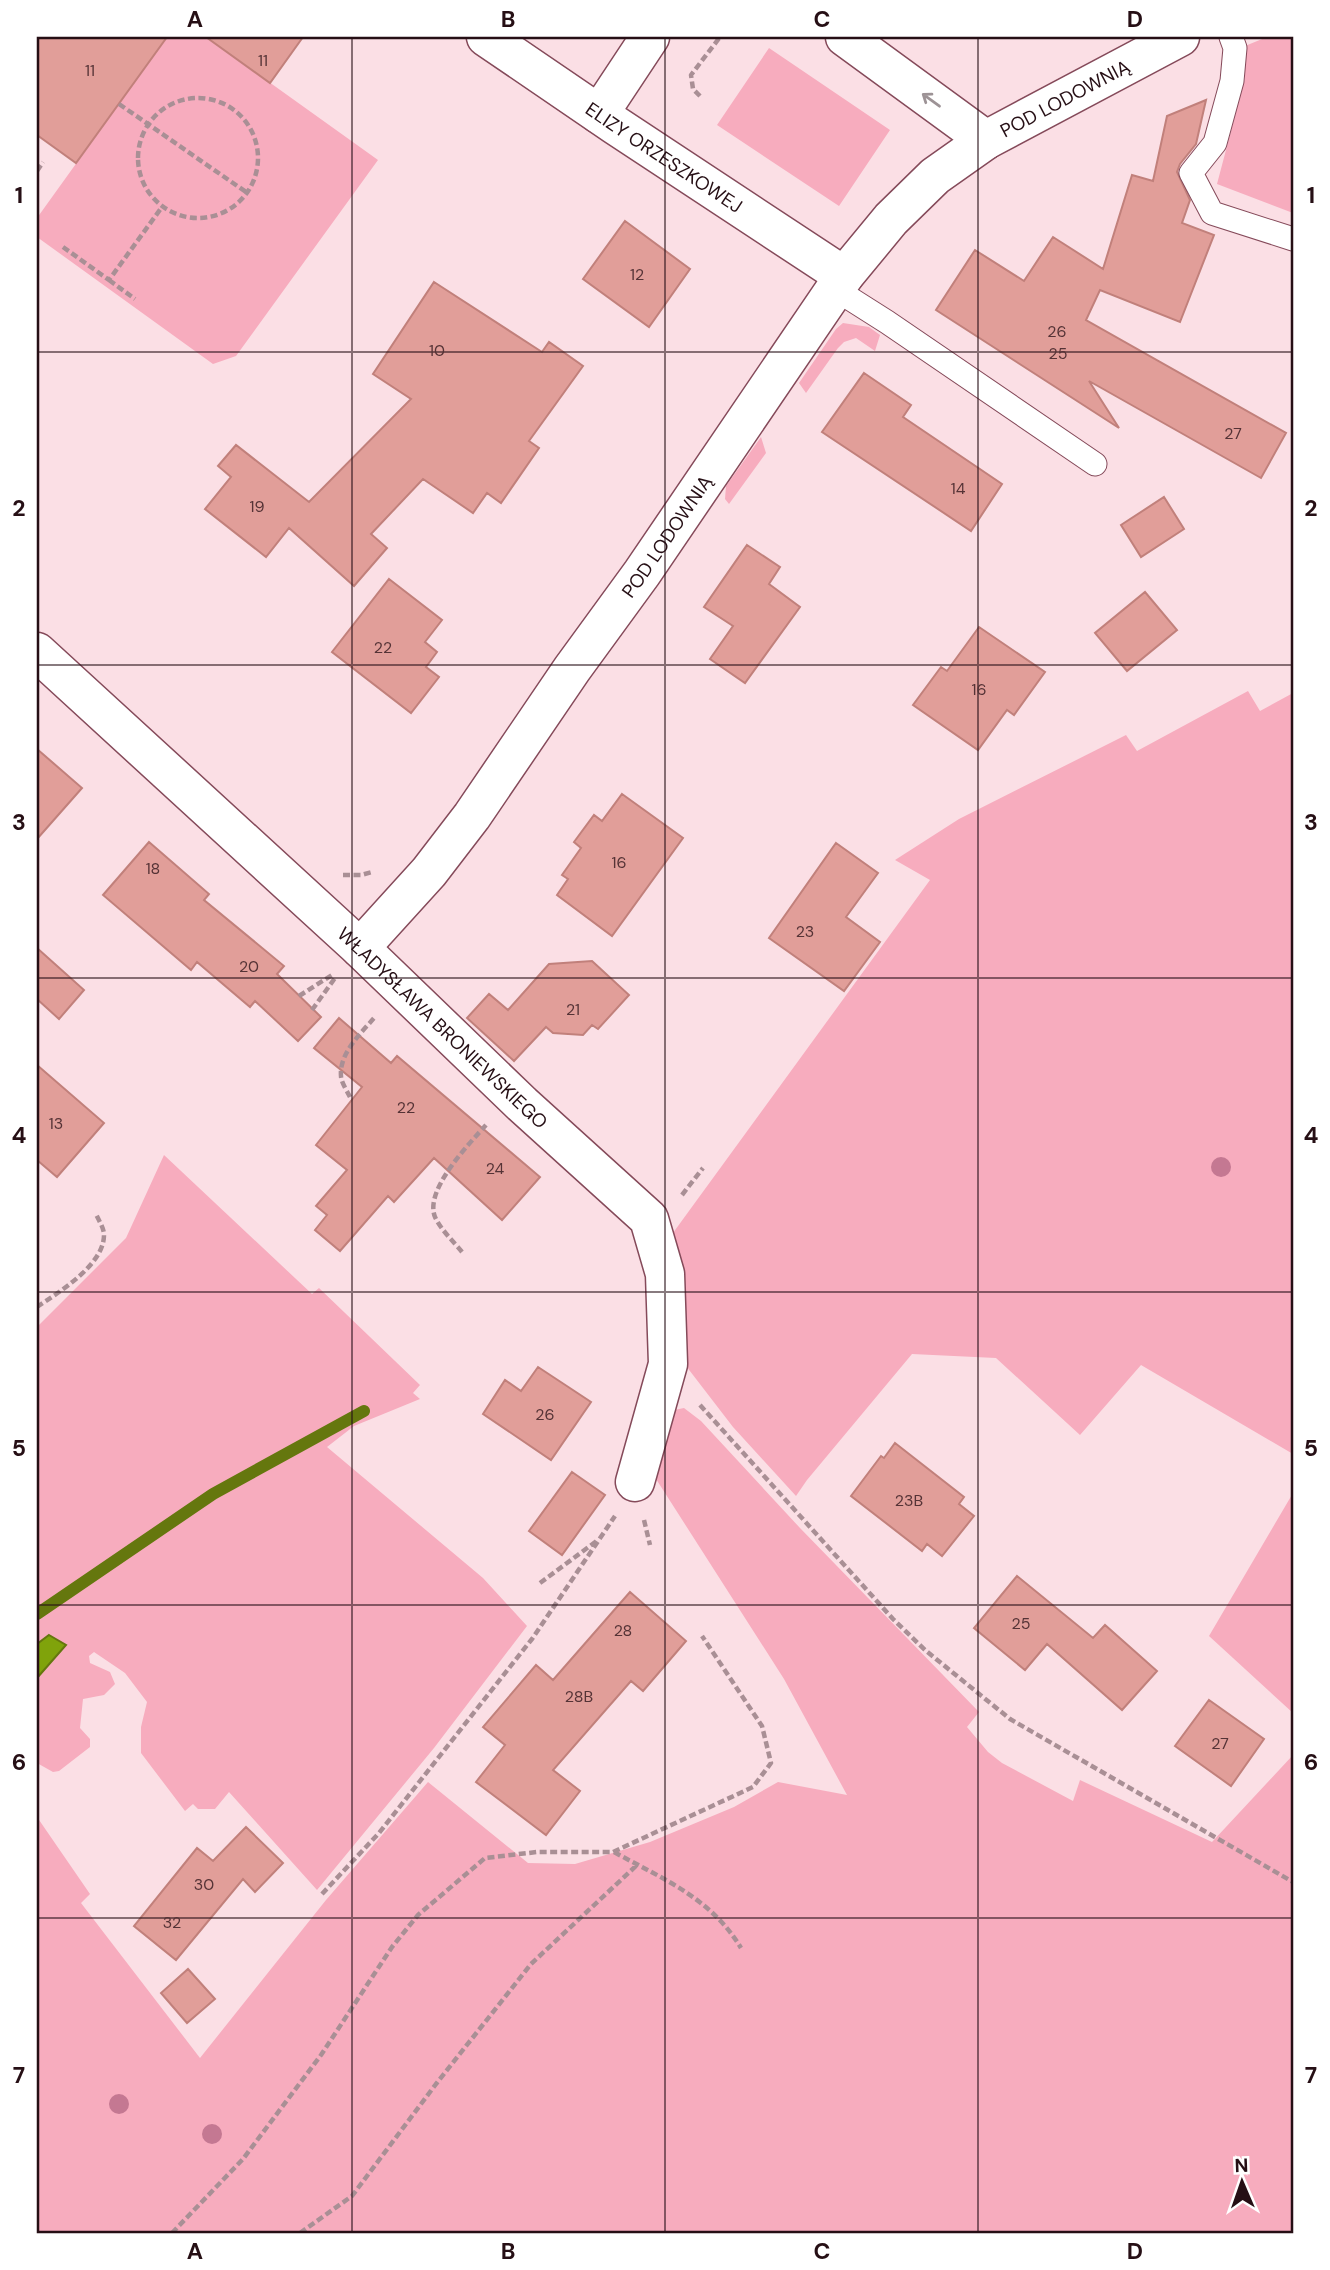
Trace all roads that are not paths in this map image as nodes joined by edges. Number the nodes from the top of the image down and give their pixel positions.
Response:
1 (486, 37) edge
2 (650, 37) edge
3 (845, 37) edge
4 (1180, 37) edge
5 (1231, 37) edge
6 (599, 114) junction
7 (986, 140) junction
8 (1293, 239) edge
9 (839, 282) junction
10 (1095, 464) dead end
11 (37, 652) edge
12 (351, 958) junction
13 (635, 1482) road end

1 - 6 street, ELIZY ORZESZKOWEJ
2 - 6 street
7 -> 3 street, POD LODOWNIĄ
4 - 7 street, POD LODOWNIĄ
5 - 8 lane
6 - 9 street, ELIZY ORZESZKOWEJ
7 - 9 street, POD LODOWNIĄ
9 - 10 lane
9 - 12 street, POD LODOWNIĄ
11 - 12 street, WŁADYSŁAWA BRONIEWSKIEGO
12 - 13 street, WŁADYSŁAWA BRONIEWSKIEGO

